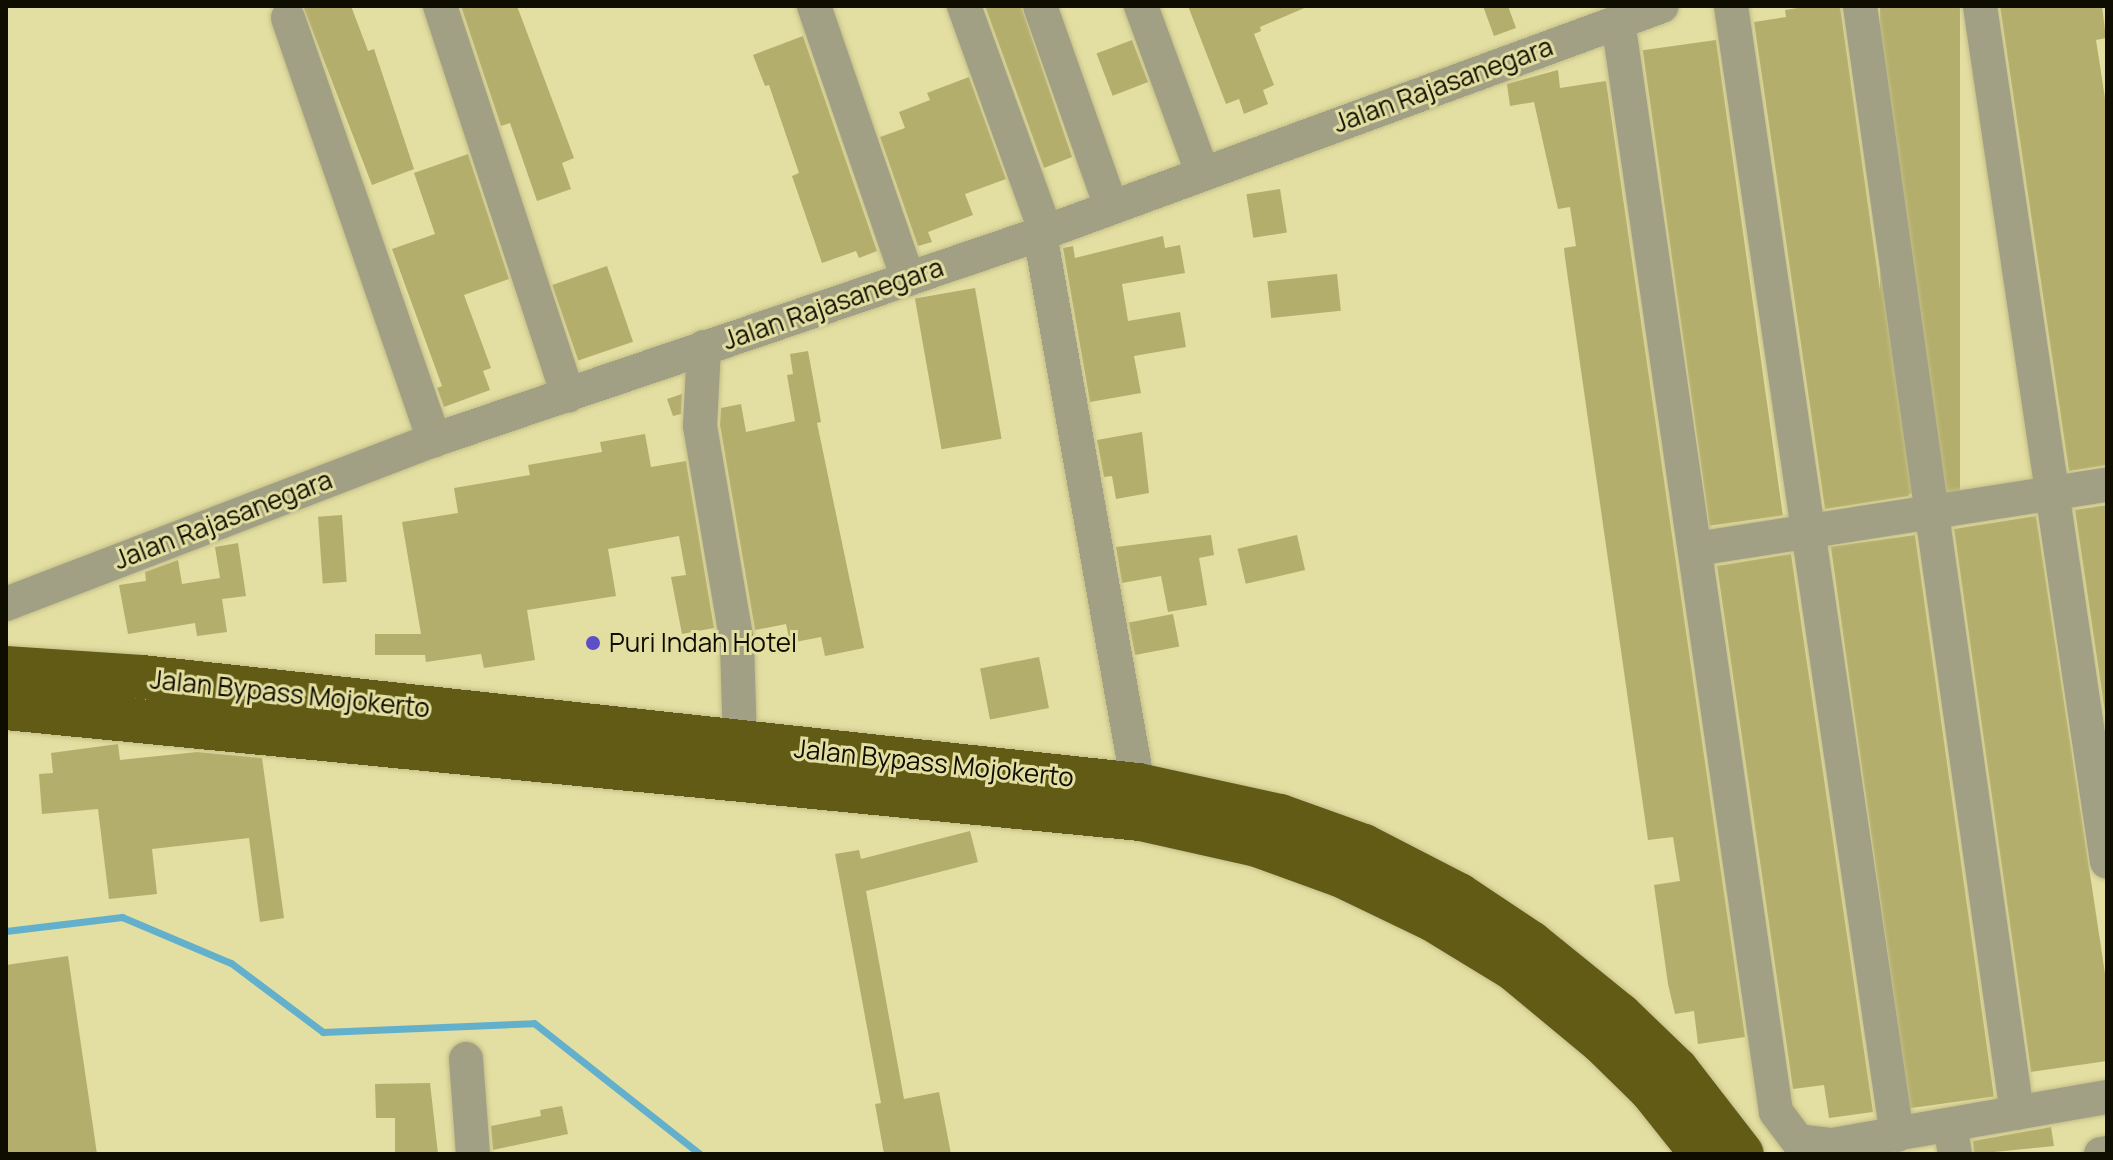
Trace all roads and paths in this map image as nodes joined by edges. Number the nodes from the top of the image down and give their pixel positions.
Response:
1 (440, 6) edge
2 (814, 6) edge
3 (964, 6) edge
4 (1040, 6) edge
5 (1141, 6) edge
6 (1662, 6) edge
7 (1731, 6) edge
8 (1860, 6) edge
9 (1980, 6) edge
10 (288, 18) dead end
11 (1618, 21) junction
12 (1202, 172) junction
13 (1111, 206) junction
14 (1043, 233) junction
15 (908, 279) junction
16 (704, 347) junction
17 (568, 395) junction
18 (434, 440) junction
19 (2107, 485) edge
20 (2053, 491) junction
21 (1928, 511) junction
22 (1809, 528) junction
23 (1696, 549) junction
24 (6, 604) edge
25 (6, 668) edge
26 (6, 708) edge
27 (740, 743) junction
28 (1138, 785) junction
29 (2107, 862) edge
30 (466, 1059) dead end
31 (2107, 1097) edge
32 (2017, 1113) junction
33 (1897, 1135) junction
34 (1952, 1140) edge
35 (473, 1154) edge
36 (1702, 1154) edge
37 (1742, 1154) edge

1 - 17 street
2 - 15 street
3 - 14 street
4 - 13 street
5 - 12 street
6 - 11 street, Jalan Rajasanegara
7 - 22 street
8 - 21 street
9 - 20 street
10 - 18 street
11 - 12 street, Jalan Rajasanegara
11 - 23 street
12 - 13 street, Jalan Rajasanegara
13 - 14 street, Jalan Rajasanegara
14 - 15 street, Jalan Rajasanegara
14 - 28 street
15 - 16 street, Jalan Rajasanegara
16 - 17 street, Jalan Rajasanegara
16 - 27 street
17 - 18 street, Jalan Rajasanegara
18 - 24 street, Jalan Rajasanegara
19 - 20 street
20 - 21 street
20 - 29 street
21 - 22 street
21 - 32 street
22 - 23 street
22 - 33 street
23 - 33 street
25 - 27 highway, Jalan Bypass Mojokerto
26 - 36 highway, Jalan Bypass Mojokerto
27 - 28 highway, Jalan Bypass Mojokerto
28 - 37 highway, Jalan Bypass Mojokerto
30 - 35 street
31 - 32 street
32 - 34 street
33 - 34 street

